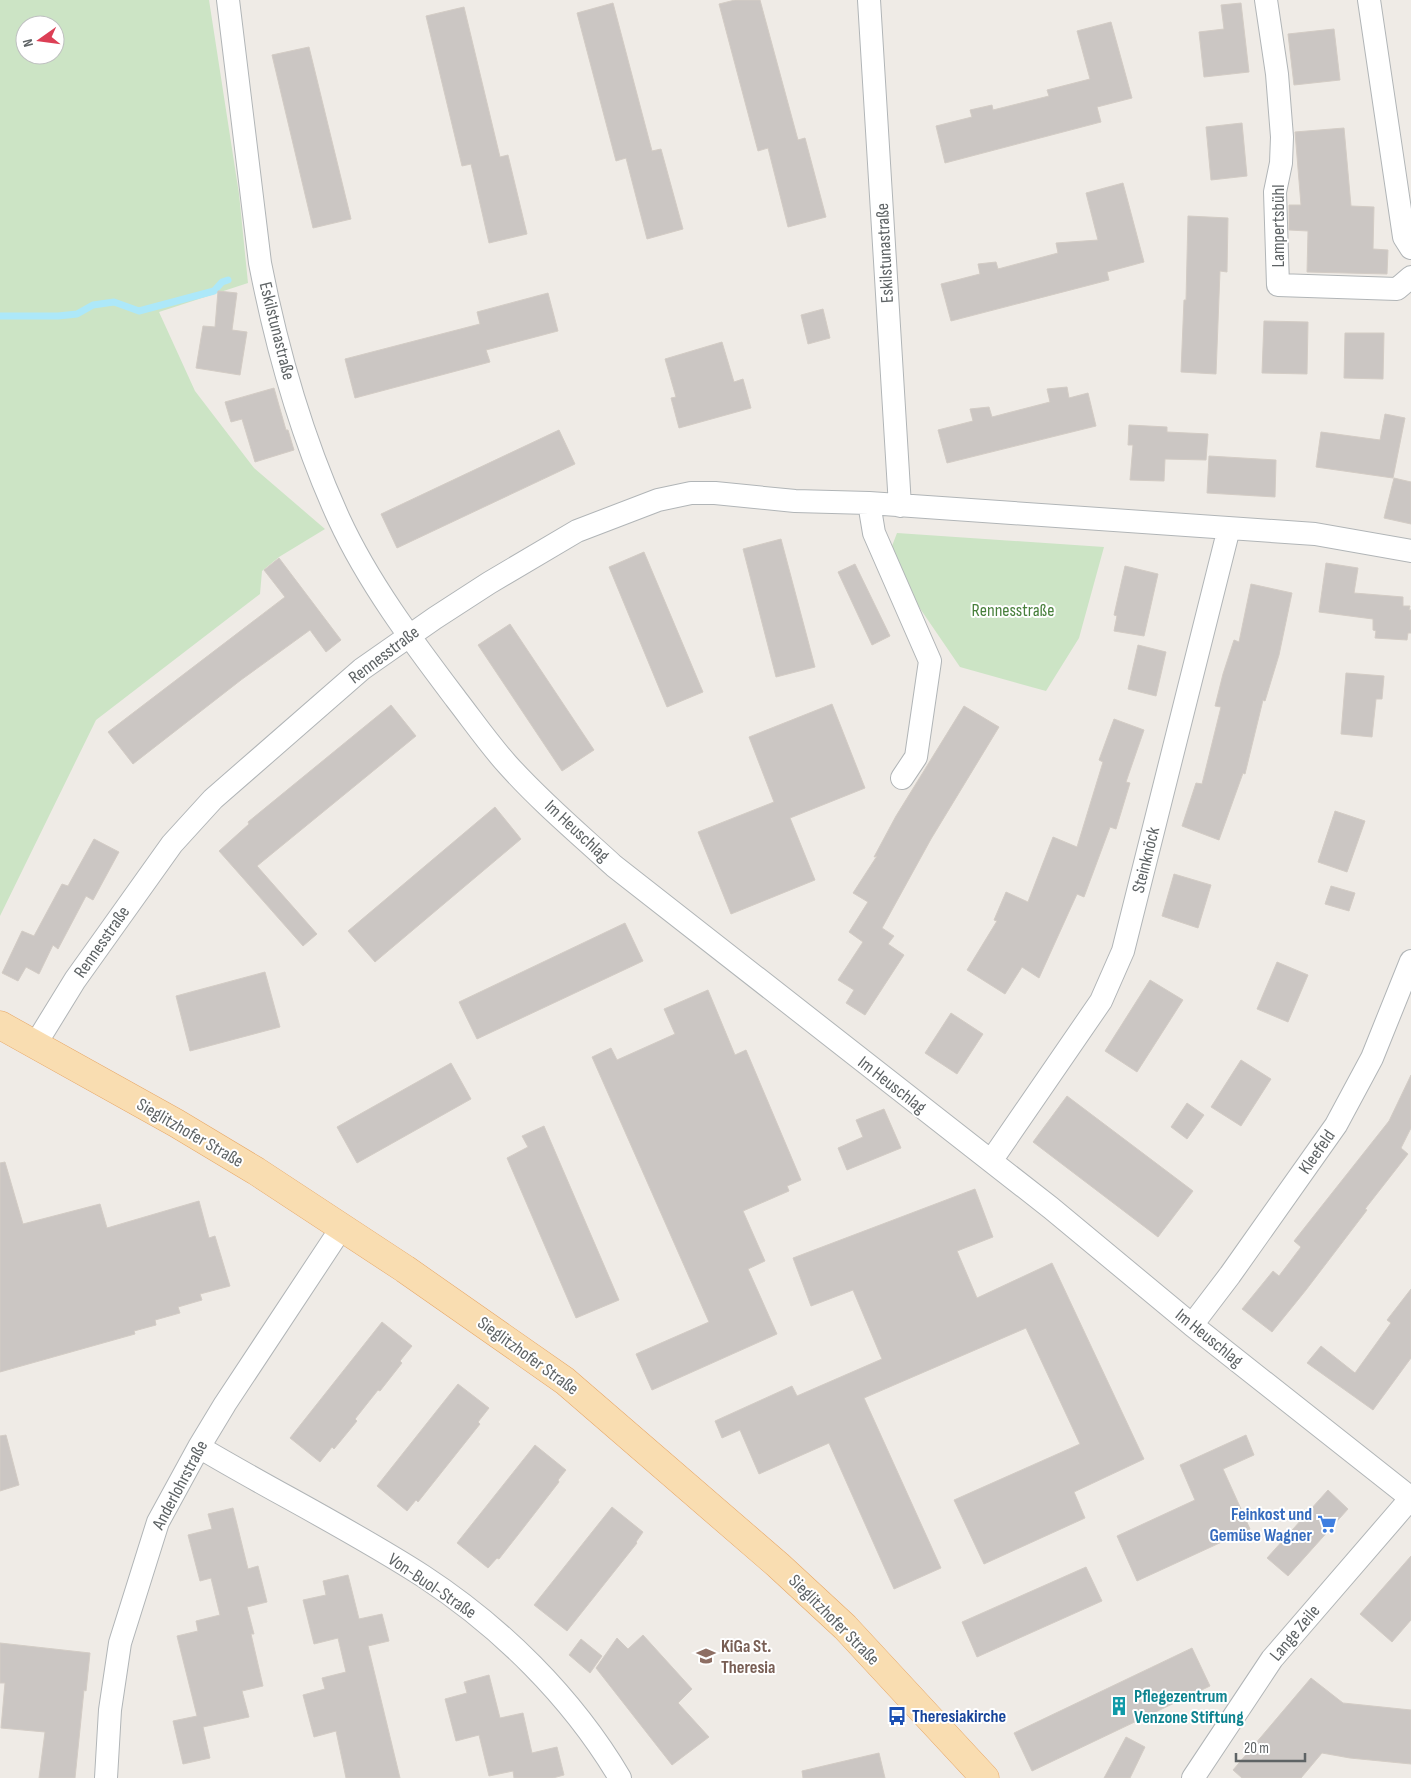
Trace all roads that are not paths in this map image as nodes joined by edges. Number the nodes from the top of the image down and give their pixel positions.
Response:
1 (228, 0) edge
2 (870, 0) edge
3 (1266, 0) edge
4 (1369, 0) edge
5 (1411, 248) edge
6 (1411, 277) edge
7 (869, 503) junction
8 (900, 506) junction
9 (1229, 528) junction
10 (1411, 550) edge
11 (408, 637) junction
12 (902, 778) dead end
13 (1411, 961) edge
14 (0, 1025) edge
15 (35, 1045) junction
16 (991, 1161) junction
17 (342, 1227) junction
18 (1192, 1325) junction
19 (199, 1447) junction
20 (1411, 1498) edge
21 (106, 1778) edge
22 (620, 1778) edge
23 (985, 1778) edge
24 (1193, 1778) edge

1 - 11 street, Eskilstunastraße
2 - 8 street, Eskilstunastraße
3 - 6 street, Lampertsbühl
4 - 5 street
7 - 8 street, Rennesstraße
7 - 11 street, Rennesstraße
7 - 12 street
8 - 9 street, Rennesstraße
9 - 10 street, Rennesstraße
9 - 16 street, Steinknöck
11 - 15 street, Rennesstraße
11 - 16 street, Im Heuschlag
13 - 18 street, Kleefeld
14 - 15 main road, Sieglitzhofer Straße
15 - 17 main road, Sieglitzhofer Straße
16 - 18 street, Im Heuschlag
17 - 19 street, Anderlohrstraße
17 - 23 main road, Sieglitzhofer Straße
18 - 20 street, Im Heuschlag
19 - 21 street, Anderlohrstraße
19 - 22 street, Von-Buol-Straße
20 - 24 street, Lange Zeile

